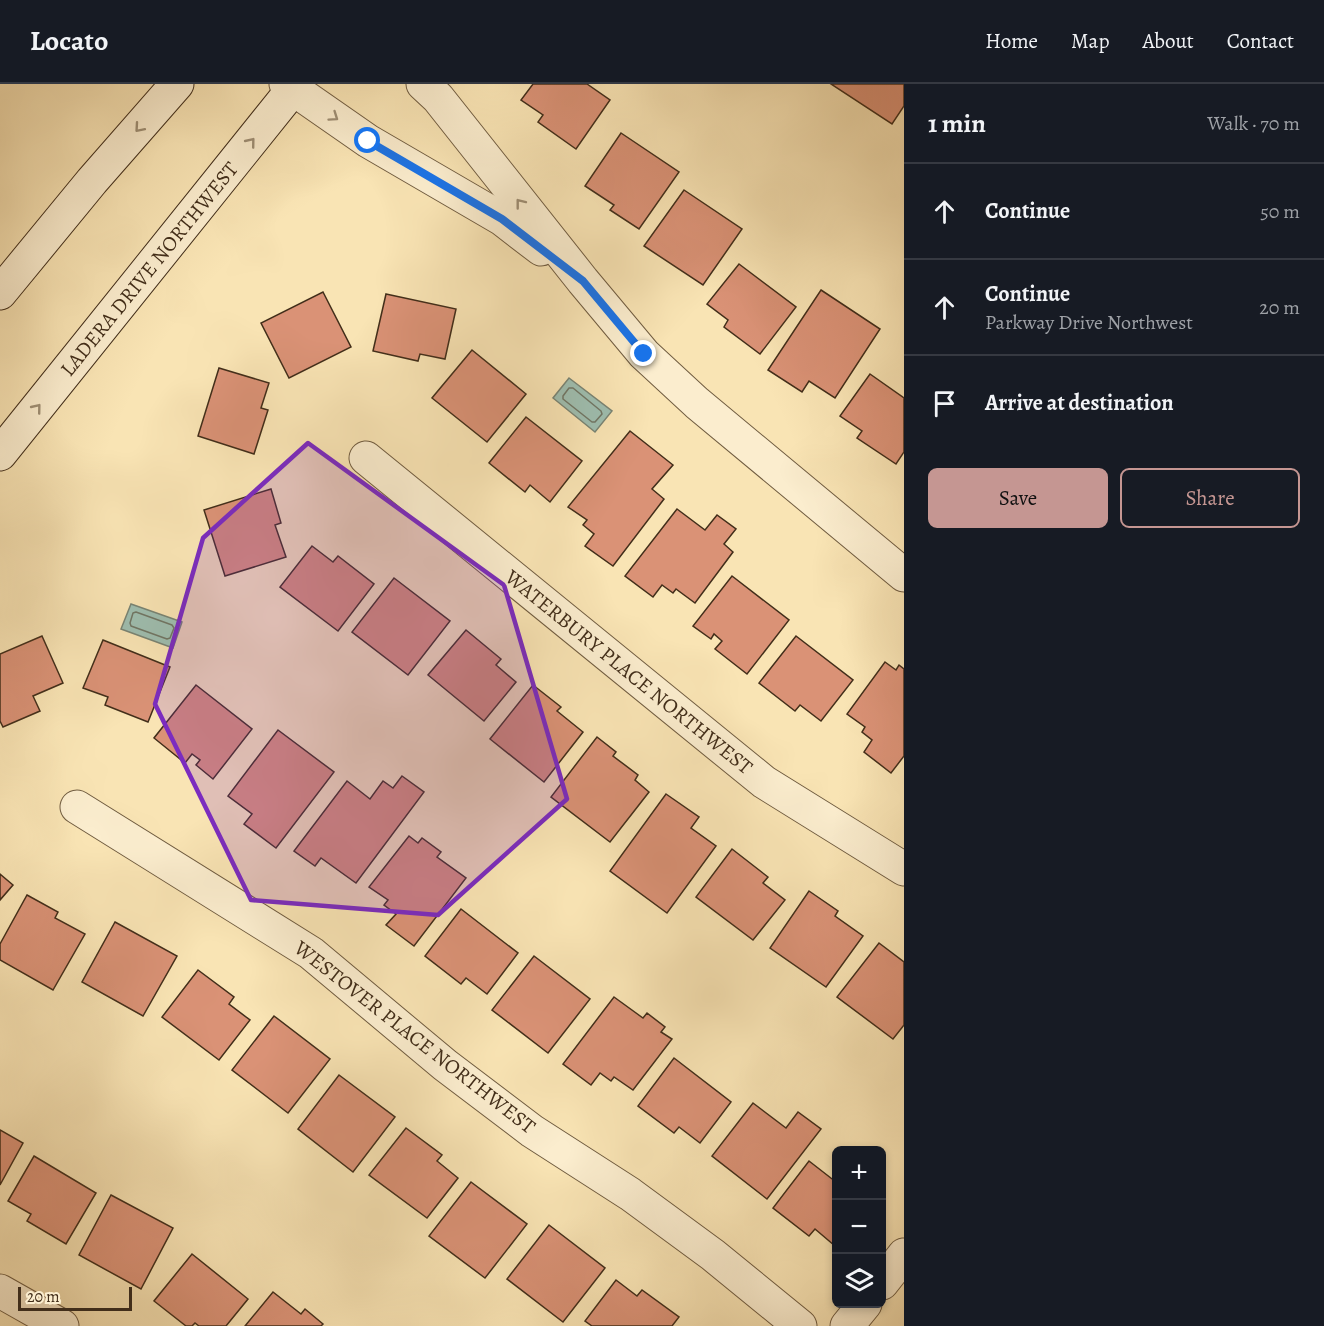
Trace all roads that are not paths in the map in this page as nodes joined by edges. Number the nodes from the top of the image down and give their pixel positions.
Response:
1 (177, 84) edge
2 (423, 84) edge
3 (292, 86) edge
4 (583, 281) junction
5 (0, 293) edge
6 (0, 454) edge
7 (366, 458) dead end
8 (904, 575) edge
9 (77, 807) dead end
10 (904, 868) edge
11 (904, 1254) edge
12 (886, 1278) edge
13 (0, 1291) edge
14 (862, 1308) edge
15 (62, 1326) edge
16 (800, 1326) edge
17 (847, 1326) edge

1 -> 5 street
4 -> 2 street
3 -> 4 street
6 -> 3 street, LADERA DRIVE NORTHWEST
4 - 8 street
7 - 10 street, WATERBURY PLACE NORTHWEST
9 - 16 street, WESTOVER PLACE NORTHWEST
11 - 12 street
13 - 15 street
14 - 17 street

